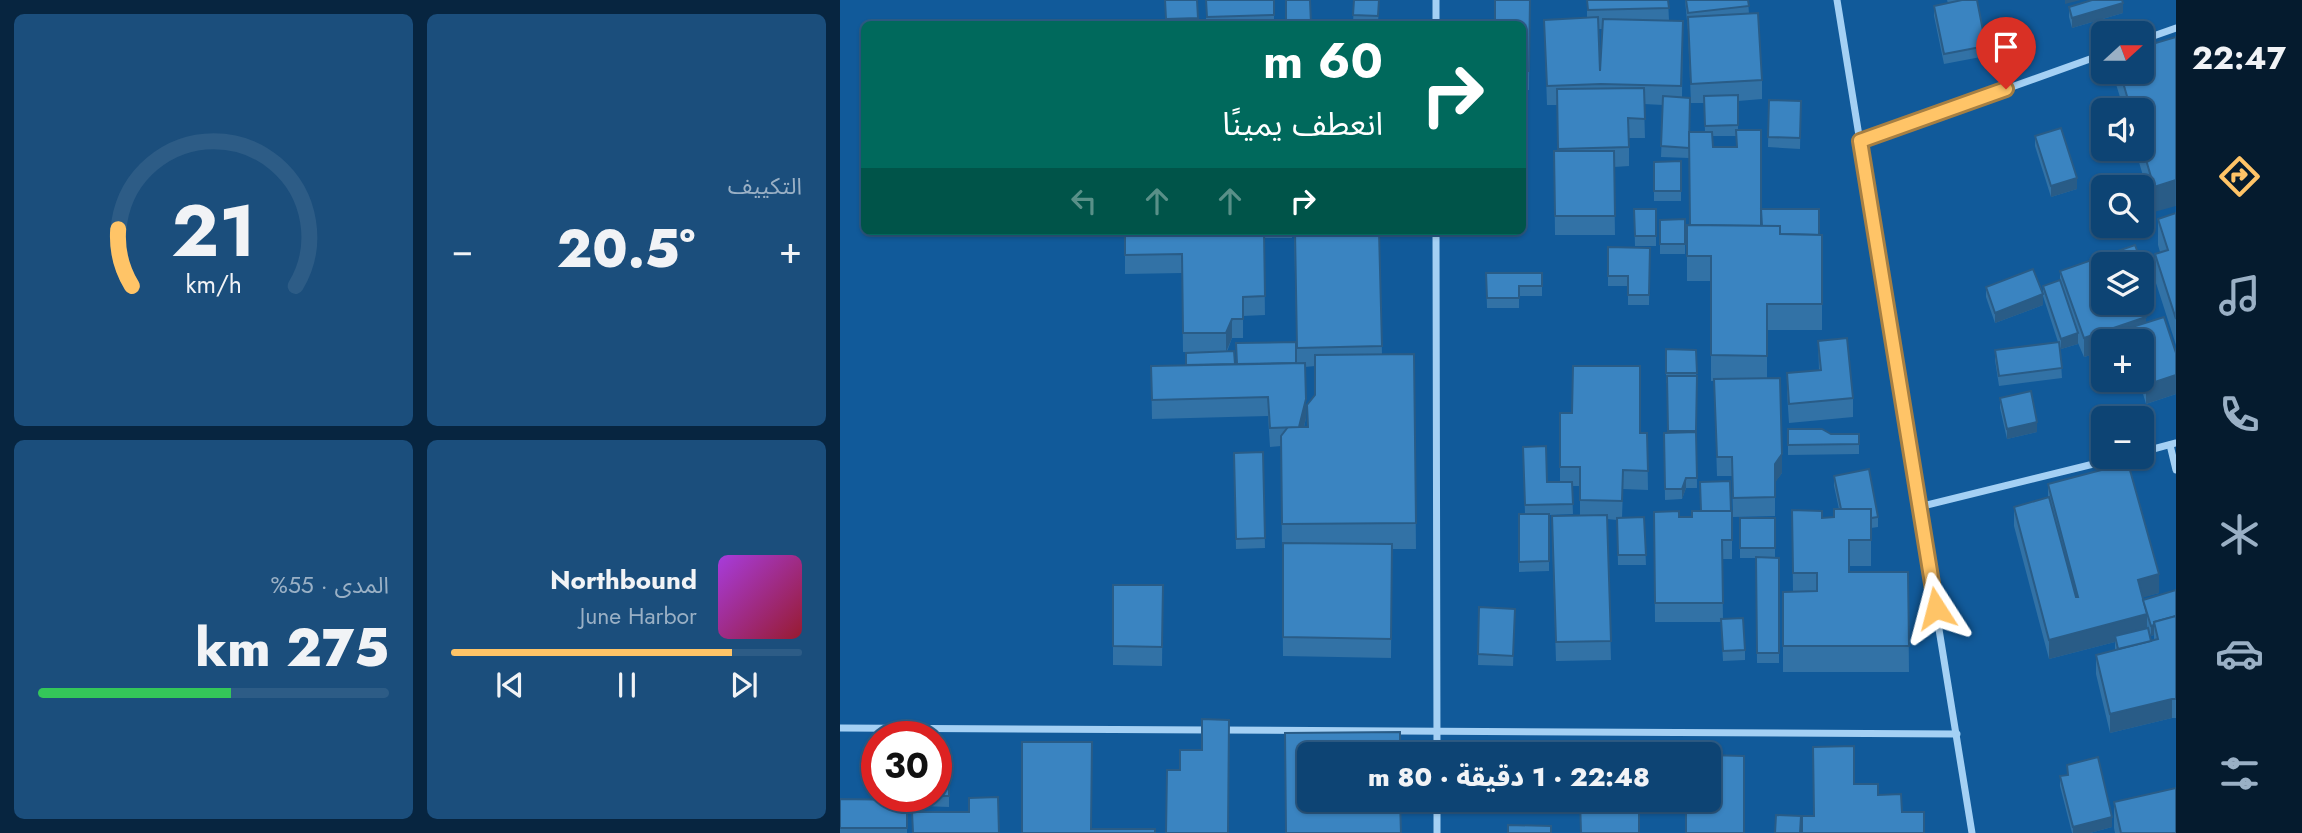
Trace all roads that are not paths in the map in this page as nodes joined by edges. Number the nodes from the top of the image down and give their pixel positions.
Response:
1 (1436, 0) edge
2 (1837, 0) edge
3 (1436, 21) edge
4 (2176, 28) edge
5 (2154, 36) edge
6 (2091, 59) edge
7 (1860, 141) junction
8 (1436, 235) edge
9 (2173, 444) edge
10 (2154, 449) edge
11 (2091, 465) edge
12 (2176, 470) edge
13 (1919, 507) junction
14 (840, 728) edge
15 (1437, 731) junction
16 (1956, 734) junction
17 (1437, 742) edge
18 (1437, 812) edge
19 (1437, 833) edge
20 (1972, 833) edge

1 - 3 street
2 - 7 street
4 - 5 street
6 - 7 street
7 - 13 street
8 - 15 street
9 - 10 street
9 - 12 street
11 - 13 street
13 - 16 street
14 - 15 street
15 - 16 street
15 - 17 street
16 - 20 street
18 - 19 street

